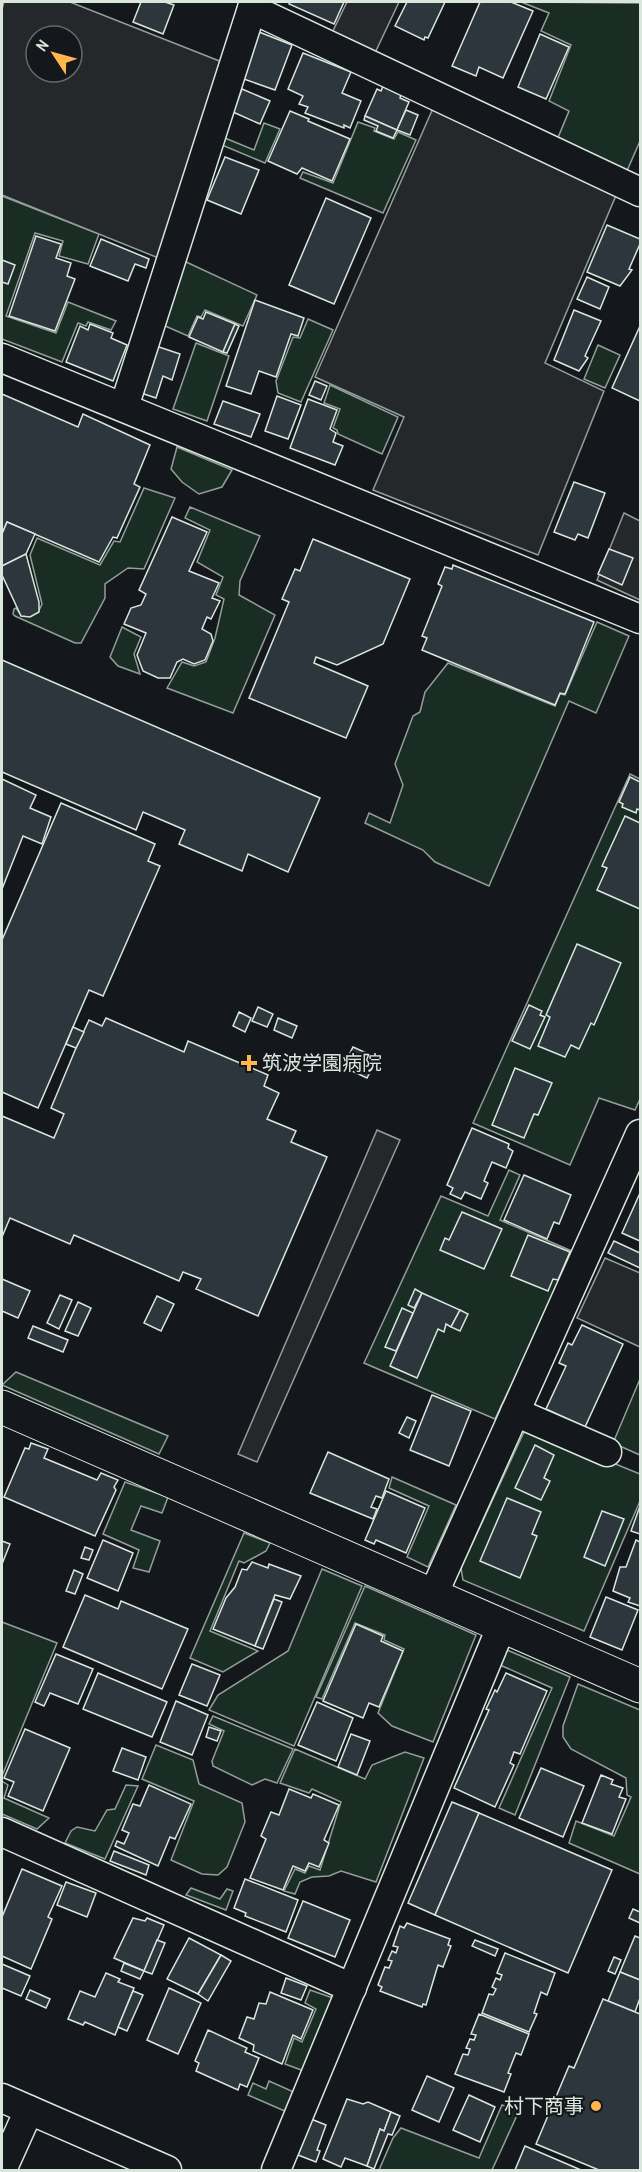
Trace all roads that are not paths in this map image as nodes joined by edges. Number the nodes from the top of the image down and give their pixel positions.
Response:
1 (253, 5) edge
2 (640, 192) edge
3 (2, 358) edge
4 (123, 407) junction
5 (640, 619) edge
6 (640, 1134) edge
7 (2, 1408) edge
8 (515, 1412) junction
9 (607, 1452) dead end
10 (433, 1595) junction
11 (502, 1625) junction
12 (640, 1686) edge
13 (2, 1832) edge
14 (352, 1988) junction
15 (2, 2098) edge
16 (29, 2110) junction
17 (2, 2170) edge
18 (167, 2170) edge
19 (276, 2170) edge

1 - 2 street
1 - 4 street
3 - 4 street
4 - 5 street
6 - 8 street
7 - 10 street
8 - 9 street
8 - 10 street
10 - 11 street
11 - 12 street
11 - 14 street
13 - 14 street
14 - 19 street
15 - 16 street
16 - 17 street
16 - 18 street

